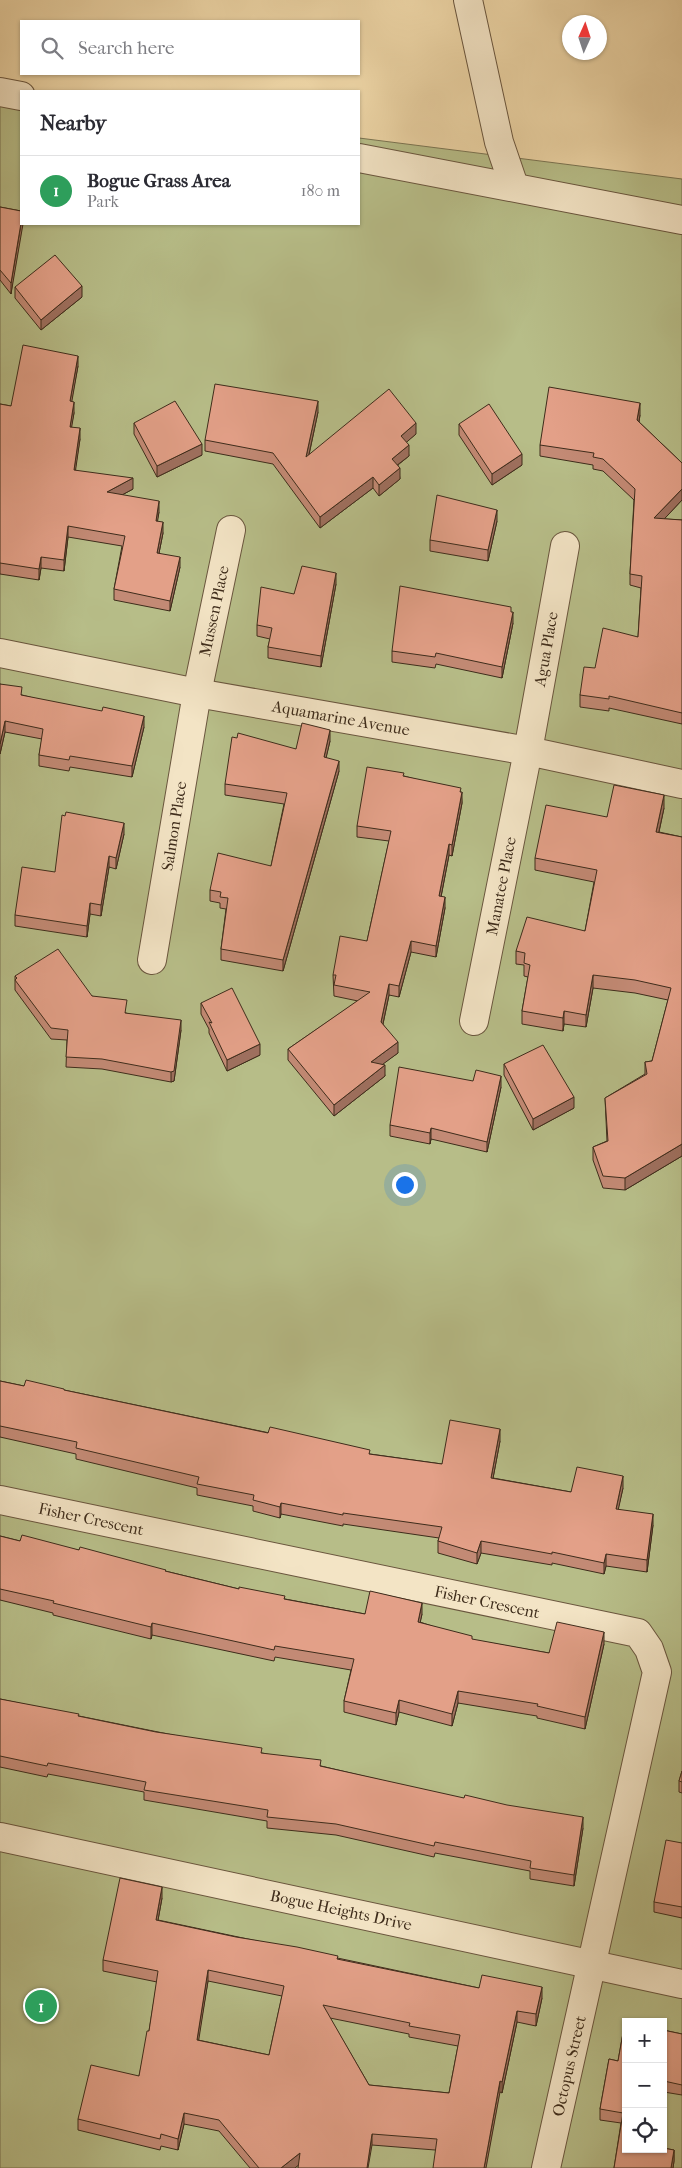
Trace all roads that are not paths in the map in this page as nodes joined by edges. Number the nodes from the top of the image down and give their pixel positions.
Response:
1 (468, 0) edge
2 (0, 92) edge
3 (20, 96) edge
4 (360, 158) edge
5 (514, 186) junction
6 (682, 220) edge
7 (231, 530) dead end
8 (565, 546) dead end
9 (0, 653) edge
10 (197, 693) junction
11 (528, 751) junction
12 (682, 784) edge
13 (152, 960) dead end
14 (474, 1021) dead end
15 (0, 1500) edge
16 (0, 1836) edge
17 (592, 1964) junction
18 (682, 1984) edge
19 (546, 2168) edge

1 - 5 street
2 - 3 street
4 - 5 street
5 - 6 street
7 - 10 street, Mussen Place
8 - 11 street, Agua Place
9 - 10 street, Aquamarine Avenue
10 - 11 street, Aquamarine Avenue
10 - 13 street, Salmon Place
11 - 12 street, Aquamarine Avenue
11 - 14 street, Manatee Place
15 - 17 street, Fisher Crescent
16 - 17 street, Bogue Heights Drive
17 - 18 street, Bogue Heights Drive
17 - 19 street, Octopus Street

